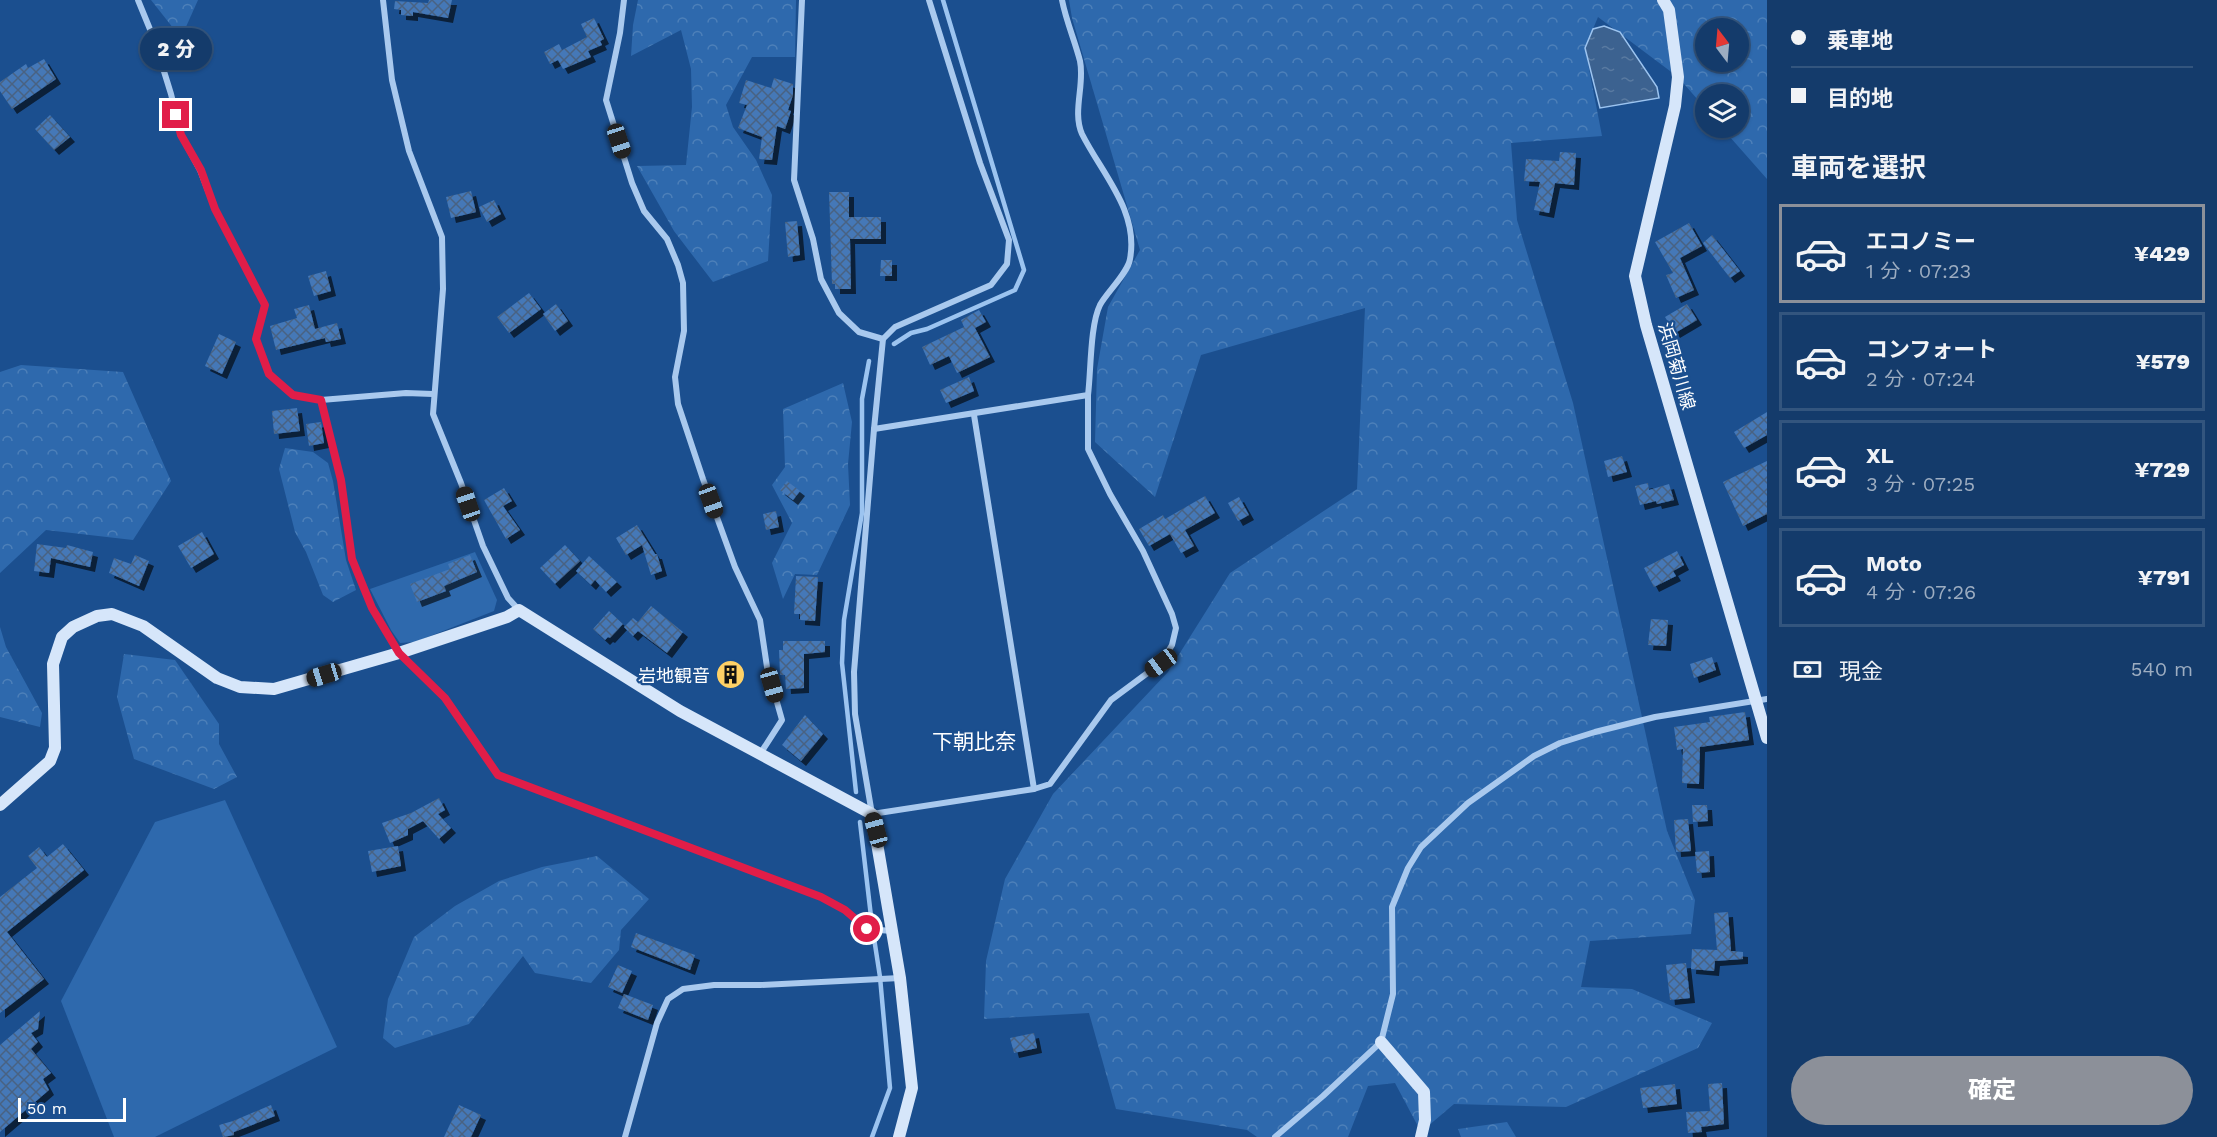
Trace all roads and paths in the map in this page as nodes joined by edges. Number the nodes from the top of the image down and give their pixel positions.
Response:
1 (138, 0) edge
2 (383, 0) edge
3 (624, 0) edge
4 (802, 0) edge
5 (929, 0) edge
6 (1062, 0) edge
7 (1663, 0) edge
8 (883, 339) junction
9 (433, 394) junction
10 (1088, 396) junction
11 (321, 400) junction
12 (974, 415) junction
13 (874, 429) junction
14 (519, 610) junction
15 (399, 653) junction
16 (1761, 700) edge
17 (1767, 738) edge
18 (759, 755) junction
19 (1034, 789) junction
20 (0, 806) edge
21 (872, 814) junction
22 (887, 931) junction
23 (895, 978) junction
24 (1381, 1042) junction
25 (626, 1137) edge
26 (899, 1137) edge
27 (1275, 1137) edge
28 (1421, 1137) edge

1 - 11 street
2 - 9 street
3 - 18 street
4 - 8 street
5 - 8 street
6 - 10 street
7 - 16 street, 浜岡菊川線
8 - 13 street
9 - 11 street
9 - 14 street
10 - 12 street
10 - 19 street
11 - 15 street
12 - 13 street
12 - 19 street
13 - 21 street
14 - 15 street
14 - 18 street
15 - 20 street
15 - 22 street
16 - 17 street, 浜岡菊川線
16 - 24 street
18 - 21 street
19 - 21 street
21 - 22 street
22 - 23 street
23 - 25 street
23 - 26 street
24 - 27 street
24 - 28 street

